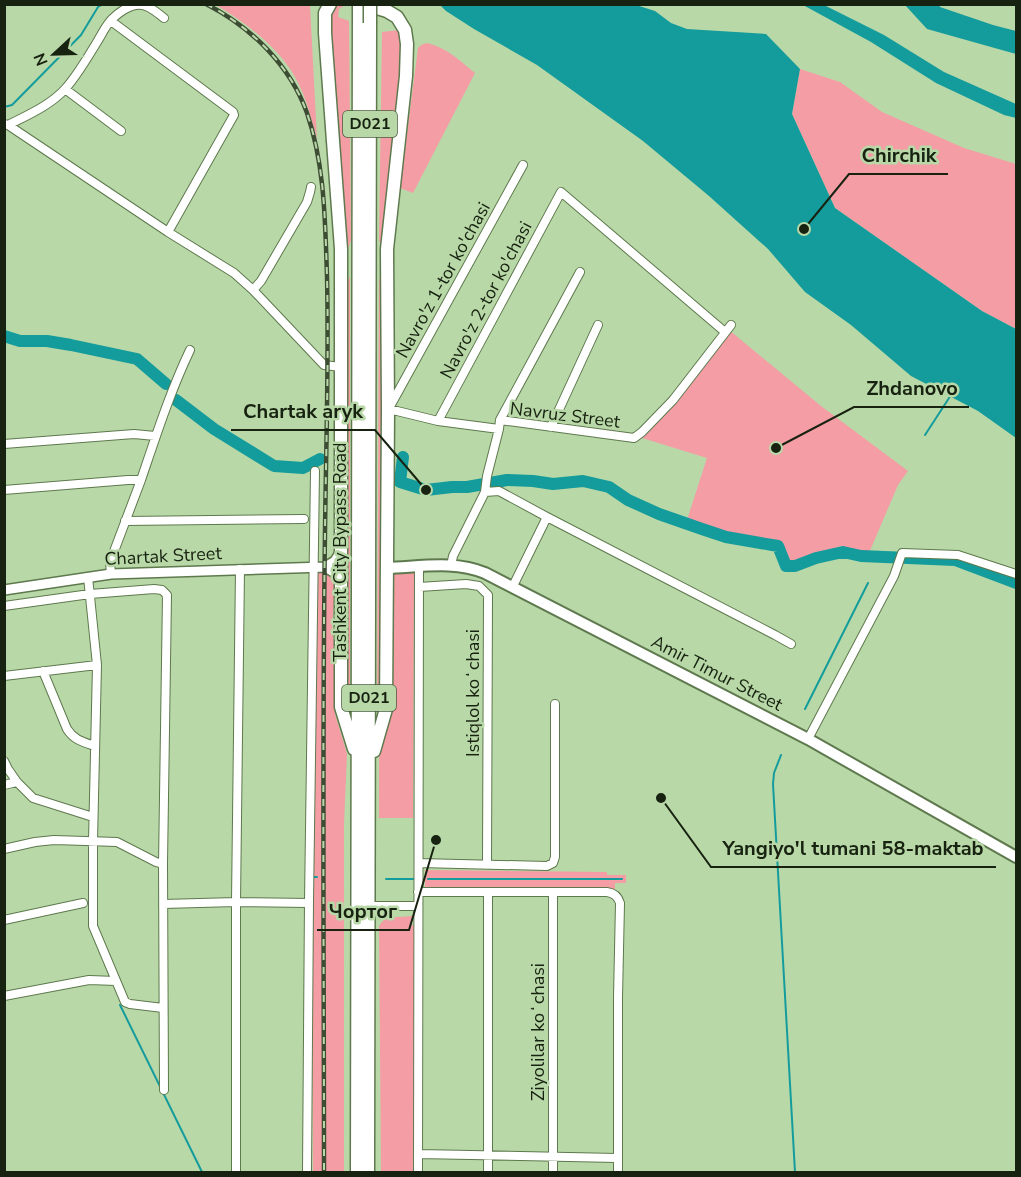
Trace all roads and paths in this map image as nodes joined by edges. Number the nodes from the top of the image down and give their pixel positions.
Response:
1 (330, 4) edge
2 (361, 4) edge
3 (370, 4) edge
4 (165, 18) dead end
5 (111, 21) junction
6 (365, 23) junction
7 (65, 89) junction
8 (6, 125) edge
9 (120, 131) dead end
10 (523, 165) dead end
11 (310, 187) dead end
12 (561, 192) joint
13 (364, 225) junction
14 (168, 232) junction
15 (580, 272) dead end
16 (253, 290) junction
17 (341, 294) junction
18 (388, 294) junction
19 (598, 325) dead end
20 (190, 350) dead end
21 (341, 368) junction
22 (388, 410) junction
23 (500, 420) junction
24 (438, 422) junction
25 (551, 427) junction
26 (499, 429) junction
27 (155, 436) junction
28 (4, 444) edge
29 (315, 471) dead end
30 (141, 480) junction
31 (4, 490) edge
32 (485, 491) junction
33 (547, 517) junction
34 (304, 519) dead end
35 (125, 521) junction
36 (341, 548) junction
37 (451, 566) junction
38 (314, 567) junction
39 (325, 567) junction
40 (419, 567) junction
41 (387, 568) junction
42 (240, 569) junction
43 (111, 574) junction
44 (1017, 574) edge
45 (88, 577) junction
46 (513, 586) junction
47 (341, 587) junction
48 (419, 587) junction
49 (4, 590) edge
50 (90, 594) junction
51 (4, 606) edge
52 (791, 644) dead end
53 (97, 665) junction
54 (43, 671) junction
55 (4, 676) edge
56 (555, 704) dead end
57 (808, 739) junction
58 (95, 746) junction
59 (4, 760) edge
60 (364, 765) junction
61 (18, 782) junction
62 (4, 785) edge
63 (93, 817) junction
64 (93, 841) junction
65 (4, 849) edge
66 (1017, 857) edge
67 (419, 863) junction
68 (163, 864) junction
69 (487, 864) junction
70 (418, 892) junction
71 (488, 892) junction
72 (554, 892) junction
73 (236, 902) junction
74 (83, 903) dead end
75 (309, 903) junction
76 (163, 904) junction
77 (363, 906) junction
78 (418, 906) junction
79 (4, 920) edge
80 (116, 981) junction
81 (4, 996) edge
82 (163, 1008) junction
83 (164, 1090) dead end
84 (418, 1154) junction
85 (488, 1155) junction
86 (553, 1156) junction
87 (618, 1158) junction
88 (236, 1173) edge
89 (307, 1173) edge
90 (357, 1173) edge
91 (368, 1173) edge
92 (418, 1173) edge
93 (488, 1173) edge
94 (553, 1173) edge
95 (618, 1173) edge

1 - 17 highway
2 - 6 highway, Tashkent City Bypass Road / D021
2 - 18 highway
3 - 6 highway, Tashkent City Bypass Road / D021, bridge
4 - 5 street
5 - 7 street
5 - 14 street
6 - 13 highway, Tashkent City Bypass Road / D021
7 - 8 street
7 - 9 street
8 - 14 street
10 - 22 street, Navro'z 1-tor ko'chasi
11 - 16 street
12 - 24 street, Navro'z 2-tor ko'chasi
12 - 25 street, Navruz Street
13 - 17 highway
13 - 18 highway
13 - 60 highway, Tashkent City Bypass Road / D021
14 - 16 street
15 - 23 street
16 - 21 street
17 - 21 highway
18 - 22 highway
19 - 25 street
20 - 27 street
21 - 36 highway
22 - 24 street, Navruz Street
22 - 41 highway
23 - 25 street, Navruz Street
23 - 26 street, Navruz Street
24 - 26 street, Navruz Street
26 - 32 street
27 - 28 street
27 - 30 street
29 - 38 street
30 - 31 street
30 - 35 street
32 - 33 street
32 - 37 street
33 - 46 street
33 - 52 street
34 - 35 street
35 - 43 street
36 - 39 street
36 - 47 highway
37 - 40 main road, Amir Timur Street
37 - 46 main road, Amir Timur Street
38 - 39 street, Chartak Street
38 - 42 street, Chartak Street
38 - 75 street
39 - 47 street
40 - 41 main road, Amir Timur Street
40 - 48 street
41 - 60 highway
42 - 43 street, Chartak Street
42 - 73 street
43 - 45 street, Chartak Street
44 - 57 street
45 - 49 street, Chartak Street
45 - 50 street
46 - 57 main road, Amir Timur Street
47 - 60 highway
48 - 67 street
48 - 69 street, Istiqlol koʻchasi
50 - 51 street
50 - 53 street
50 - 68 street
53 - 54 street
53 - 58 street
54 - 55 street
54 - 58 street
56 - 69 street
57 - 66 main road, Amir Timur Street
58 - 63 street
59 - 61 street
60 - 77 highway, Tashkent City Bypass Road / D021
61 - 62 street
61 - 63 street
63 - 64 street
64 - 65 street
64 - 68 street
64 - 80 street
67 - 69 street
67 - 70 street
68 - 76 street
70 - 71 street
70 - 78 street
71 - 72 street
71 - 85 street
72 - 86 street, Ziyolilar koʻchasi
72 - 87 street
73 - 75 street
73 - 76 street
73 - 88 street
74 - 79 street
75 - 89 street
76 - 82 street
77 - 78 street
77 - 90 highway, Tashkent City Bypass Road / D021
77 - 91 highway, Tashkent City Bypass Road / D021
78 - 84 street
80 - 81 street
80 - 82 street
82 - 83 street
84 - 85 street
84 - 92 street
85 - 86 street
85 - 93 street
86 - 87 street
86 - 94 street, Ziyolilar koʻchasi
87 - 95 street

